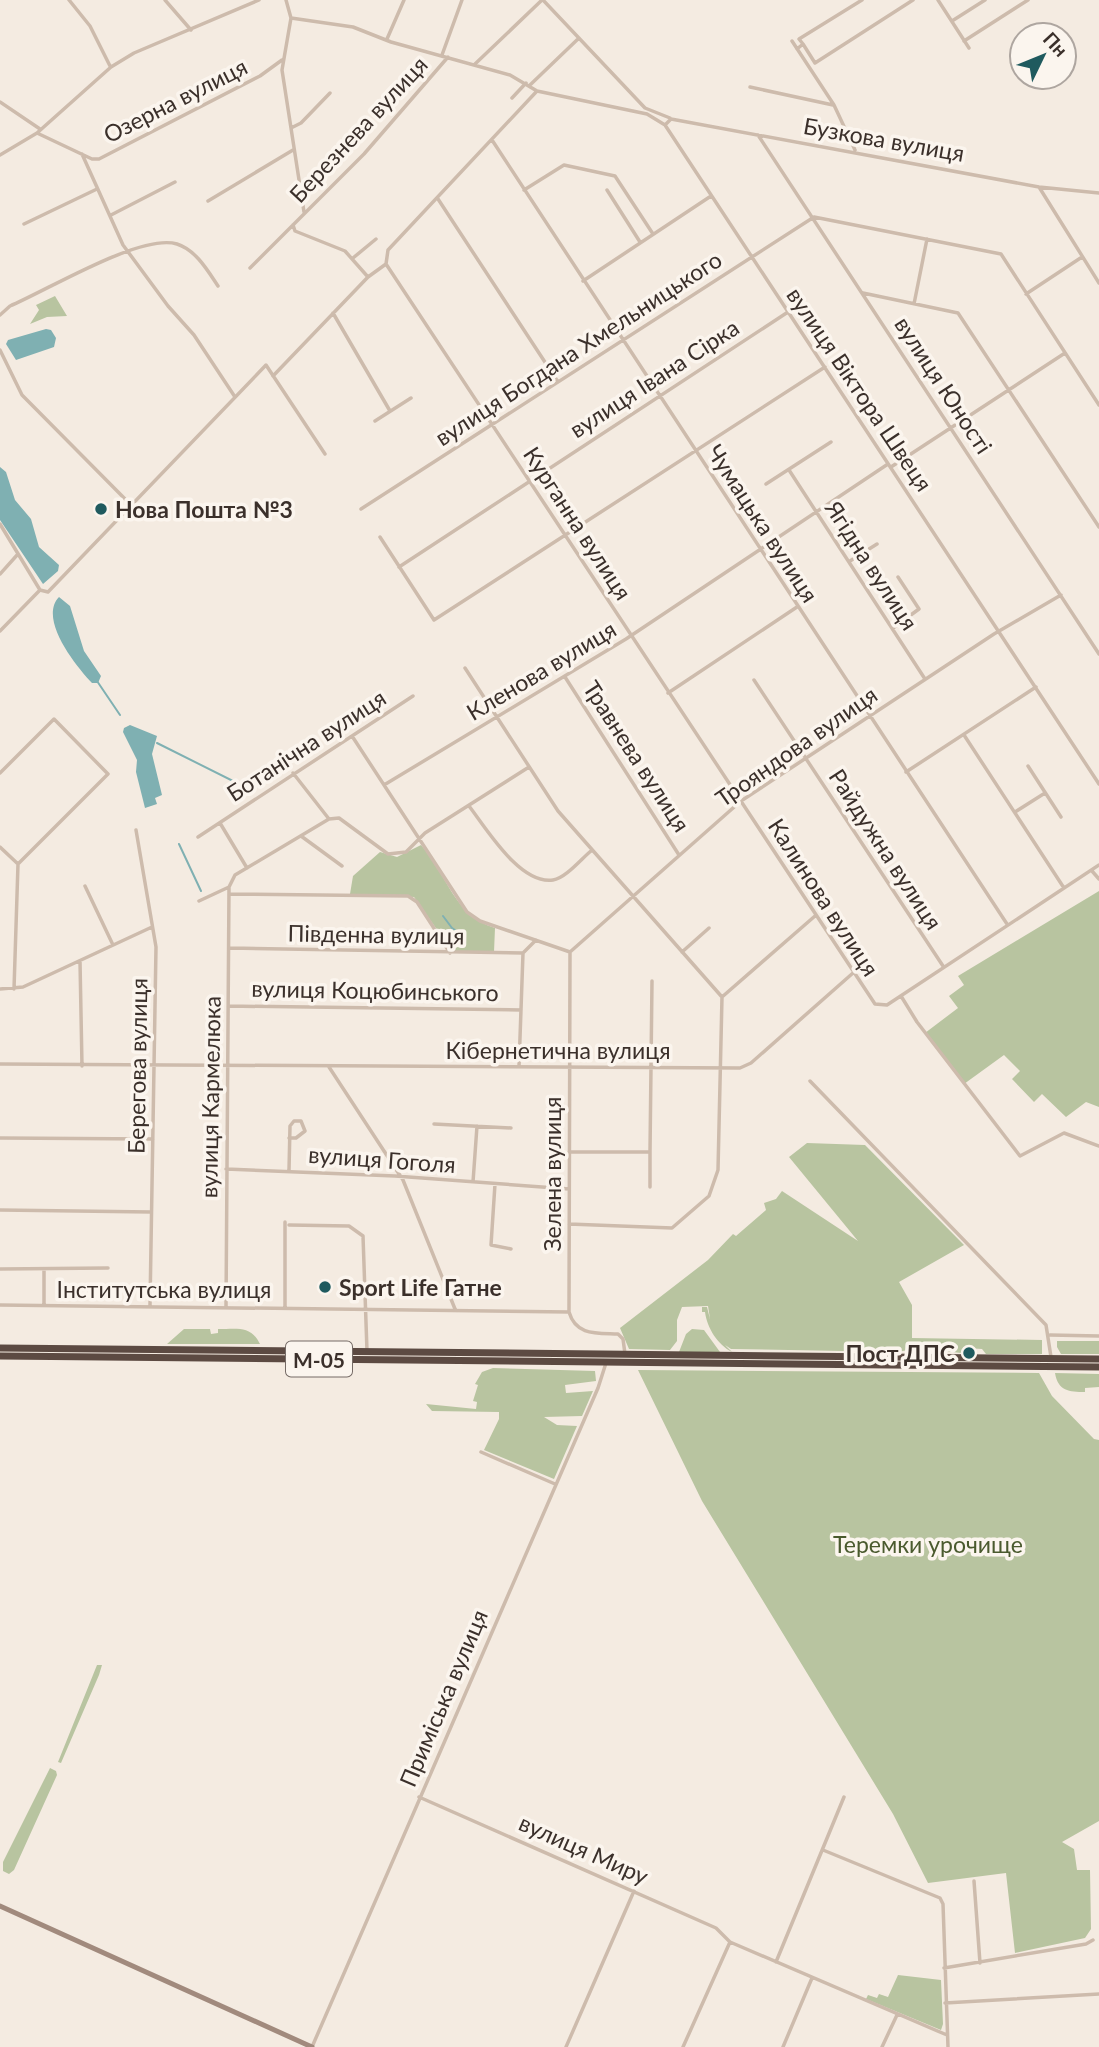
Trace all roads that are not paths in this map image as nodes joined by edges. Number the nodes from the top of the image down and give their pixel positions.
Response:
1 (69, 0) edge
2 (165, 0) edge
3 (259, 0) edge
4 (286, 0) edge
5 (404, 0) edge
6 (461, 0) edge
7 (542, 0) edge
8 (862, 0) edge
9 (913, 0) edge
10 (938, 0) edge
11 (985, 0) edge
12 (1028, 0) edge
13 (291, 18) junction
14 (952, 21) junction
15 (191, 30) junction
16 (579, 38) junction
17 (387, 40) junction
18 (792, 41) dead end
19 (964, 41) junction
20 (803, 44) junction
21 (969, 48) dead end
22 (797, 49) junction
23 (442, 55) junction
24 (448, 57) junction
25 (282, 60) junction
26 (474, 64) junction
27 (111, 67) junction
28 (528, 84) junction
29 (750, 87) dead end
30 (537, 92) junction
31 (330, 93) dead end
32 (512, 98) dead end
33 (0, 102) edge
34 (834, 105) junction
35 (671, 118) junction
36 (665, 125) junction
37 (290, 128) junction
38 (38, 131) junction
39 (758, 135) junction
40 (492, 140) junction
41 (294, 149) junction
42 (855, 151) junction
43 (82, 154) junction
44 (0, 155) edge
45 (175, 182) dead end
46 (1039, 187) junction
47 (97, 189) junction
48 (524, 190) junction
49 (607, 190) dead end
50 (1099, 194) edge
51 (711, 196) junction
52 (438, 199) junction
53 (208, 201) dead end
54 (304, 214) junction
55 (111, 215) junction
56 (814, 216) junction
57 (24, 224) dead end
58 (293, 225) junction
59 (653, 234) junction
60 (376, 239) dead end
61 (928, 239) junction
62 (640, 242) junction
63 (128, 251) junction
64 (751, 257) junction
65 (1082, 257) junction
66 (352, 258) junction
67 (386, 264) junction
68 (250, 268) dead end
69 (368, 277) junction
70 (583, 281) junction
71 (1099, 283) edge
72 (218, 286) dead end
73 (863, 293) junction
74 (1026, 294) junction
75 (914, 304) junction
76 (788, 312) junction
77 (333, 313) junction
78 (0, 315) edge
79 (622, 340) junction
80 (0, 350) edge
81 (1065, 353) junction
82 (825, 367) junction
83 (273, 376) junction
84 (558, 382) junction
85 (1009, 389) junction
86 (235, 397) junction
87 (658, 397) junction
88 (411, 398) dead end
89 (1099, 405) edge
90 (390, 411) junction
91 (374, 421) dead end
92 (492, 424) junction
93 (951, 427) junction
94 (831, 442) dead end
95 (694, 451) junction
96 (325, 454) dead end
97 (889, 466) junction
98 (789, 470) junction
99 (528, 480) junction
100 (766, 484) dead end
101 (131, 505) junction
102 (361, 509) dead end
103 (815, 510) junction
104 (0, 524) edge
105 (1099, 527) edge
106 (564, 535) junction
107 (380, 537) dead end
108 (877, 544) dead end
109 (758, 549) junction
110 (18, 554) junction
111 (850, 561) junction
112 (399, 567) junction
113 (0, 574) edge
114 (898, 576) dead end
115 (40, 590) junction
116 (1061, 595) junction
117 (797, 607) junction
118 (893, 628) junction
119 (0, 631) edge
120 (1000, 633) junction
121 (631, 635) junction
122 (1099, 654) edge
123 (465, 668) dead end
124 (564, 677) junction
125 (925, 679) junction
126 (754, 680) dead end
127 (1036, 687) junction
128 (668, 693) junction
129 (413, 696) dead end
130 (869, 716) junction
131 (497, 717) junction
132 (964, 735) junction
133 (352, 736) junction
134 (806, 759) junction
135 (1028, 766) dead end
136 (529, 768) junction
137 (906, 772) junction
138 (0, 773) edge
139 (293, 774) junction
140 (1099, 784) edge
141 (384, 785) junction
142 (1045, 793) junction
143 (741, 801) junction
144 (469, 806) junction
145 (1015, 812) junction
146 (1061, 817) dead end
147 (329, 819) junction
148 (220, 823) junction
149 (136, 830) dead end
150 (198, 836) dead end
151 (301, 836) junction
152 (419, 839) junction
153 (0, 846) edge
154 (592, 850) junction
155 (680, 855) junction
156 (18, 864) junction
157 (1099, 865) edge
158 (342, 866) dead end
159 (247, 868) junction
160 (1092, 871) junction
161 (1099, 879) edge
162 (85, 886) dead end
163 (229, 887) junction
164 (1065, 888) junction
165 (230, 894) junction
166 (632, 896) junction
167 (199, 901) dead end
168 (815, 916) junction
169 (1007, 924) junction
170 (152, 927) junction
171 (709, 928) dead end
172 (536, 940) junction
173 (113, 945) junction
174 (230, 948) junction
175 (570, 952) junction
176 (682, 952) junction
177 (450, 953) junction
178 (523, 953) junction
179 (80, 961) junction
180 (943, 966) junction
181 (853, 973) junction
182 (652, 981) dead end
183 (0, 989) edge
184 (14, 989) junction
185 (901, 996) junction
186 (722, 997) junction
187 (228, 1006) junction
188 (521, 1010) junction
189 (0, 1064) edge
190 (82, 1066) junction
191 (155, 1067) junction
192 (228, 1067) junction
193 (329, 1067) junction
194 (519, 1067) junction
195 (570, 1068) junction
196 (652, 1068) junction
197 (718, 1068) junction
198 (810, 1081) dead end
199 (433, 1125) dead end
200 (478, 1126) junction
201 (511, 1128) dead end
202 (0, 1138) edge
203 (289, 1138) junction
204 (153, 1139) junction
205 (1099, 1146) edge
206 (569, 1152) junction
207 (650, 1152) junction
208 (226, 1168) junction
209 (289, 1170) junction
210 (401, 1177) junction
211 (473, 1182) junction
212 (495, 1184) junction
213 (650, 1187) dead end
214 (569, 1189) junction
215 (0, 1210) edge
216 (151, 1212) junction
217 (569, 1224) junction
218 (511, 1249) dead end
219 (108, 1268) dead end
220 (0, 1269) edge
221 (44, 1269) junction
222 (0, 1305) edge
223 (150, 1305) junction
224 (44, 1306) junction
225 (285, 1307) junction
226 (226, 1308) junction
227 (366, 1308) junction
228 (456, 1310) junction
229 (569, 1312) junction
230 (1050, 1335) junction
231 (1099, 1336) edge
232 (0, 1348) edge
233 (367, 1352) junction
234 (626, 1354) junction
235 (0, 1356) edge
236 (638, 1359) junction
237 (1051, 1359) junction
238 (1099, 1359) edge
239 (606, 1363) junction
240 (1099, 1367) edge
241 (481, 1452) dead end
242 (555, 1485) junction
243 (419, 1797) junction
244 (844, 1797) dead end
245 (823, 1850) junction
246 (974, 1881) dead end
247 (634, 1891) junction
248 (0, 1906) edge
249 (1093, 1940) dead end
250 (730, 1942) junction
251 (776, 1962) junction
252 (980, 1963) junction
253 (944, 1968) junction
254 (812, 1978) junction
255 (1099, 1994) edge
256 (945, 2003) junction
257 (897, 2015) junction
258 (947, 2035) junction
259 (312, 2047) edge
260 (566, 2047) edge
261 (683, 2047) edge
262 (783, 2047) edge
263 (882, 2047) edge
264 (948, 2047) edge

1 - 27 street
2 - 15 street
3 - 15 street
4 - 13 street
5 - 17 street
6 - 23 street
7 - 16 street, Бузкова вулиця
7 - 26 street
8 - 20 street
9 - 20 street
10 - 14 street
11 - 14 street
12 - 19 street
13 - 17 street
13 - 25 street, Озерна вулиця
14 - 19 street
15 - 27 street
16 - 28 street
16 - 35 street, Бузкова вулиця
17 - 23 street
18 - 22 street
19 - 21 street
20 - 22 street
22 - 34 street
23 - 24 street
24 - 26 street
24 - 54 street, Березнева вулиця
25 - 37 street, Озерна вулиця
25 - 43 street, Озерна вулиця
26 - 28 street
27 - 38 street
28 - 30 street
28 - 32 street
29 - 34 street
30 - 36 street
30 - 40 street
31 - 37 street
33 - 38 street, Озерна вулиця
34 - 42 street
35 - 36 street
35 - 39 street, Бузкова вулиця
36 - 51 street, вулиця Віктора Швеця
37 - 41 street, Озерна вулиця
38 - 43 street, Озерна вулиця
38 - 44 street
39 - 42 street, Бузкова вулиця
39 - 56 street, вулиця Юності
40 - 48 street, Чумацька вулиця
40 - 52 street
41 - 53 street
41 - 54 street, Озерна вулиця
42 - 46 street, Бузкова вулиця
43 - 47 street, Озерна вулиця
45 - 55 street
46 - 50 street, Бузкова вулиця
46 - 65 street
47 - 55 street, Озерна вулиця
47 - 57 street
48 - 59 street
48 - 70 street, Чумацька вулиця
49 - 62 street
51 - 59 street
51 - 64 street, вулиця Віктора Швеця
52 - 67 street
52 - 84 street
54 - 58 street, Березнева вулиця
55 - 63 street, Озерна вулиця
56 - 61 street
56 - 64 street, вулиця Богдана Хмельницького
56 - 73 street, вулиця Юності
58 - 66 street, Березнева вулиця
58 - 68 street, Березнева вулиця
59 - 62 street
60 - 66 street
61 - 74 street
61 - 75 street
62 - 70 street
63 - 72 street
63 - 78 street
63 - 86 street, Озерна вулиця
64 - 76 street, вулиця Віктора Швеця
64 - 79 street, вулиця Богдана Хмельницького
65 - 71 street
65 - 74 street
66 - 69 street, Березнева вулиця
67 - 69 street
67 - 92 street, Курганна вулиця
69 - 77 street
70 - 79 street, Чумацька вулиця
73 - 75 street
73 - 93 street, вулиця Юності
74 - 81 street
75 - 85 street
76 - 82 street, вулиця Віктора Швеця
76 - 87 street, вулиця Івана Сірка
77 - 83 street
77 - 90 street
79 - 84 street, вулиця Богдана Хмельницького
79 - 87 street, Чумацька вулиця
80 - 101 street
81 - 85 street, Кленова вулиця
81 - 89 street
82 - 95 street
82 - 97 street, вулиця Віктора Швеця
83 - 86 street
83 - 96 street
84 - 92 street, вулиця Богдана Хмельницького
85 - 93 street, Кленова вулиця
85 - 105 street
86 - 101 street
87 - 95 street, Чумацька вулиця
87 - 99 street, вулиця Івана Сірка
88 - 90 street
90 - 91 street
92 - 99 street, Курганна вулиця
92 - 102 street, вулиця Богдана Хмельницького
93 - 97 street, Кленова вулиця
93 - 116 street, вулиця Юності
94 - 98 street
95 - 106 street
95 - 109 street, Чумацька вулиця
97 - 103 street, Кленова вулиця
97 - 120 street, вулиця Віктора Швеця
98 - 100 street
98 - 103 street, Ягідна вулиця
99 - 106 street, Курганна вулиця
99 - 112 street, вулиця Івана Сірка
101 - 115 street
103 - 109 street, Кленова вулиця
103 - 111 street, Ягідна вулиця
104 - 110 street
106 - 112 street
106 - 121 street, Курганна вулиця
107 - 112 street
108 - 111 street
109 - 117 street, Чумацька вулиця
109 - 121 street, Кленова вулиця
110 - 113 street
110 - 115 street
111 - 118 street, Ягідна вулиця
114 - 118 street
115 - 119 street
116 - 120 street, Трояндова вулиця
116 - 122 street, вулиця Юності
117 - 128 street
117 - 130 street, Чумацька вулиця
118 - 125 street, Ягідна вулиця
120 - 125 street, Трояндова вулиця
120 - 127 street, вулиця Віктора Швеця
121 - 124 street, Кленова вулиця
121 - 128 street, Курганна вулиця
123 - 131 street
124 - 131 street, Кленова вулиця
124 - 155 street, Травнева вулиця
125 - 130 street, Трояндова вулиця
126 - 134 street, Райдужна вулиця
127 - 132 street
127 - 140 street, вулиця Віктора Швеця
128 - 143 street, Курганна вулиця
129 - 133 street, Ботанічна вулиця
130 - 134 street, Трояндова вулиця
130 - 137 street, Чумацька вулиця
131 - 136 street
131 - 141 street, Кленова вулиця
132 - 137 street
132 - 145 street
133 - 139 street, Ботанічна вулиця
133 - 141 street
134 - 143 street, Трояндова вулиця
134 - 180 street, Райдужна вулиця
135 - 142 street
136 - 144 street
136 - 154 street
137 - 169 street, Чумацька вулиця
138 - 156 street
139 - 147 street
139 - 148 street, Ботанічна вулиця
141 - 152 street
142 - 145 street
142 - 146 street
143 - 155 street, Трояндова вулиця
143 - 168 street, Калинова вулиця
144 - 152 street
144 - 154 street
145 - 164 street
147 - 151 street
147 - 152 street
148 - 150 street, Ботанічна вулиця
148 - 159 street, Ботанічна вулиця
149 - 170 street, Берегова вулиця
151 - 158 street
151 - 159 street
152 - 172 street
153 - 156 street
154 - 166 street
155 - 166 street, Трояндова вулиця
156 - 184 street
157 - 160 street
159 - 163 street
160 - 161 street
160 - 164 street
162 - 173 street
163 - 165 street, вулиця Кармелюка
163 - 167 street
164 - 169 street
165 - 174 street, вулиця Кармелюка
165 - 177 street
166 - 175 street, Трояндова вулиця
166 - 176 street
168 - 181 street, Калинова вулиця
168 - 186 street
169 - 180 street
170 - 173 street
170 - 191 street, Берегова вулиця
171 - 176 street
172 - 175 street
172 - 178 street
173 - 179 street
174 - 177 street, Південна вулиця
174 - 187 street, вулиця Кармелюка
175 - 195 street, Зелена вулиця
176 - 186 street
177 - 178 street, Південна вулиця
178 - 188 street, вулиця Коцюбинського
179 - 184 street
179 - 190 street
180 - 185 street
181 - 185 street, Калинова вулиця
181 - 197 street, Кібернетична вулиця
182 - 196 street
183 - 184 street
185 - 205 street
186 - 197 street
187 - 188 street, вулиця Коцюбинського
187 - 192 street, вулиця Кармелюка
188 - 194 street, вулиця Коцюбинського
189 - 190 street, Кібернетична вулиця
190 - 191 street, Кібернетична вулиця
191 - 192 street, Кібернетична вулиця
191 - 204 street, Берегова вулиця
192 - 193 street, Кібернетична вулиця
192 - 208 street, вулиця Кармелюка
193 - 194 street, Кібернетична вулиця
193 - 210 street
194 - 195 street, Кібернетична вулиця
195 - 196 street, Кібернетична вулиця
195 - 206 street, Зелена вулиця
196 - 197 street, Кібернетична вулиця
196 - 207 street
197 - 217 street
198 - 230 street
199 - 200 street, вулиця Гоголя
200 - 201 street, вулиця Гоголя
200 - 211 street, вулиця Гоголя
202 - 204 street
203 - 203 street, вулиця Гоголя
203 - 209 street, вулиця Гоголя
204 - 216 street, Берегова вулиця
206 - 207 street
206 - 214 street, Зелена вулиця
207 - 213 street
208 - 209 street, вулиця Гоголя
208 - 226 street, вулиця Кармелюка
209 - 210 street, вулиця Гоголя
210 - 211 street, вулиця Гоголя
210 - 228 street
211 - 212 street, вулиця Гоголя
212 - 214 street, вулиця Гоголя
212 - 218 street
214 - 217 street, Зелена вулиця
215 - 216 street
216 - 223 street, Берегова вулиця
217 - 229 street, Зелена вулиця
219 - 221 street, Інститутська вулиця
220 - 221 street, Інститутська вулиця
221 - 224 street, Інститутська вулиця
222 - 224 street, Інститутська вулиця
223 - 224 street, Інститутська вулиця
223 - 226 street, Інститутська вулиця
225 - 226 street, Інститутська вулиця
225 - 227 street, Інститутська вулиця
225 - 227 street, Інститутська вулиця
227 - 228 street, Інститутська вулиця
227 - 233 street
228 - 229 street, Інститутська вулиця
229 - 234 street
230 - 231 street
230 - 237 street
232 - 233 highway, М-05
233 - 234 highway, М-05
234 - 236 highway, М-05
235 - 239 highway, М-05
236 - 237 highway, М-05
236 - 239 highway, М-05
236 - 240 highway, М-05
237 - 238 highway, М-05
239 - 242 street, Приміська вулиця
241 - 242 street
242 - 243 street, Приміська вулиця
243 - 247 street, вулиця Миру
243 - 259 street, Приміська вулиця
244 - 245 street
245 - 251 street
245 - 253 street
246 - 252 street
247 - 250 street, вулиця Миру
247 - 260 street
248 - 259 street
249 - 252 street
250 - 251 street
250 - 261 street
251 - 254 street
252 - 253 street
253 - 256 street
254 - 257 street
254 - 262 street
255 - 256 street
256 - 258 street
257 - 258 street
257 - 263 street
258 - 264 street

